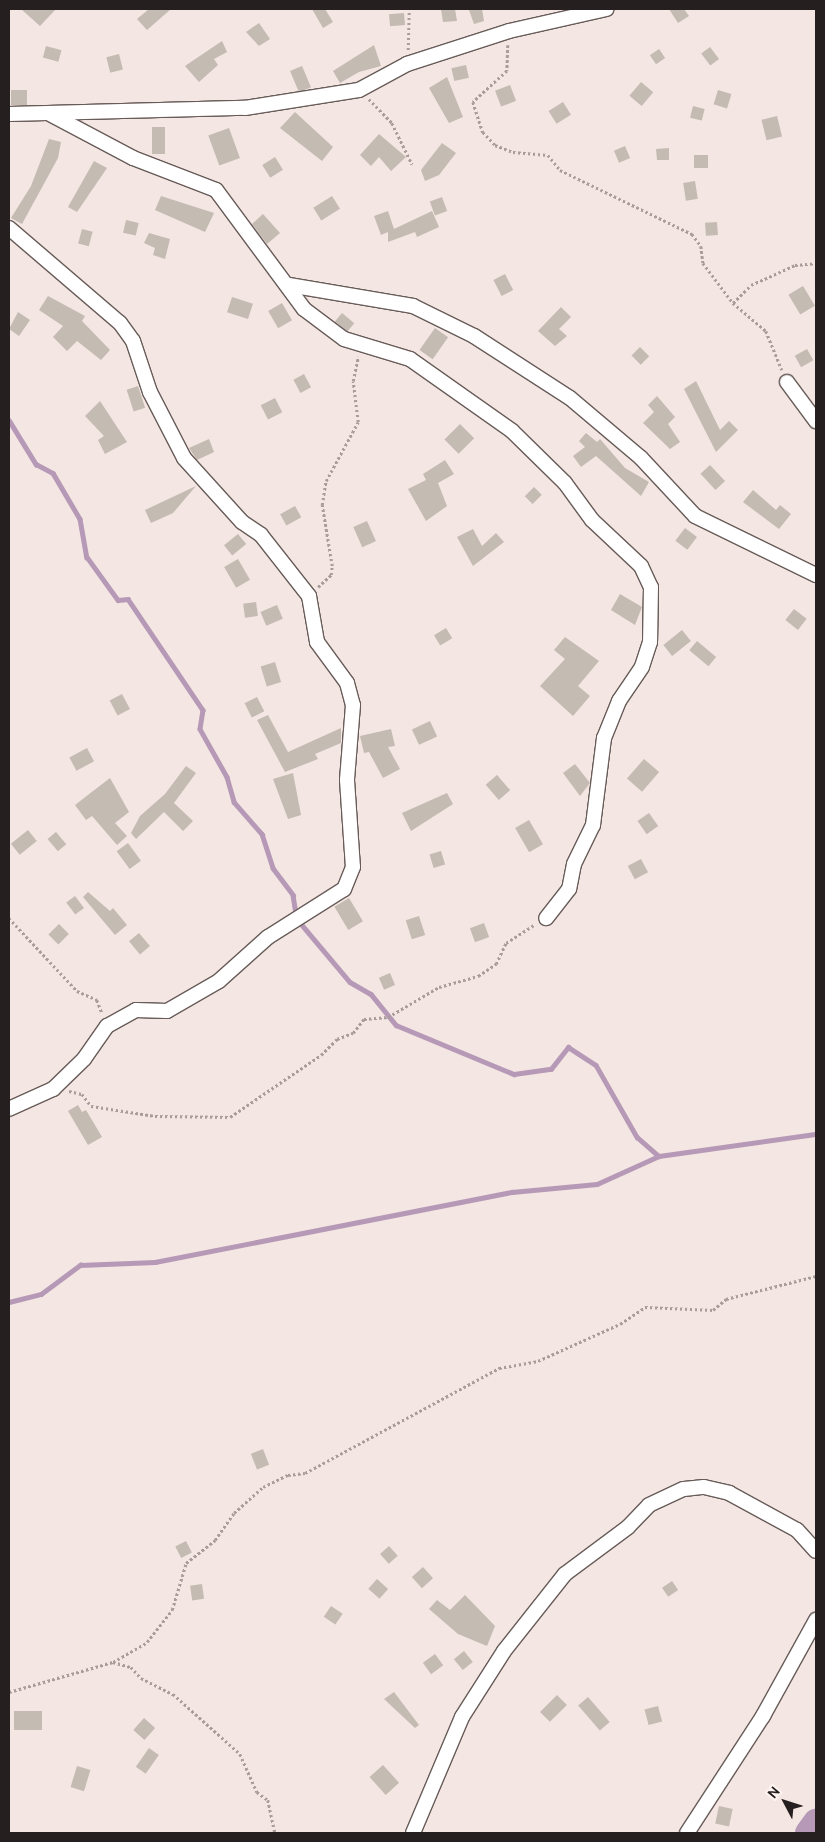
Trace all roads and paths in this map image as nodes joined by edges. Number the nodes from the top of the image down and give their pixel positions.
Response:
1 (409, 9) edge
2 (607, 9) edge
3 (509, 31) junction
4 (407, 64) junction
5 (359, 90) junction
6 (9, 114) edge
7 (50, 114) junction
8 (412, 164) dead end
9 (9, 228) edge
10 (816, 263) edge
11 (290, 285) junction
12 (733, 303) junction
13 (360, 345) junction
14 (787, 382) joint
15 (816, 422) edge
16 (816, 575) edge
17 (309, 596) junction
18 (9, 918) edge
19 (546, 918) joint
20 (107, 1026) junction
21 (53, 1089) junction
22 (9, 1110) edge
23 (816, 1276) edge
24 (816, 1551) edge
25 (816, 1620) edge
26 (113, 1662) junction
27 (9, 1692) edge
28 (276, 1833) edge
29 (413, 1833) edge
30 (687, 1833) edge

1 - 4 path
2 - 3 street
3 - 4 street
3 - 12 path
4 - 5 street
5 - 7 street
5 - 8 path
6 - 7 street
7 - 11 street
9 - 17 street
10 - 12 path
11 - 13 street
11 - 16 street
12 - 14 path
13 - 17 path
13 - 19 street
14 - 15 street
17 - 20 street
18 - 20 path
19 - 21 path
20 - 21 street
21 - 22 street
23 - 26 path
24 - 29 street
25 - 30 street
26 - 27 path
26 - 28 path

